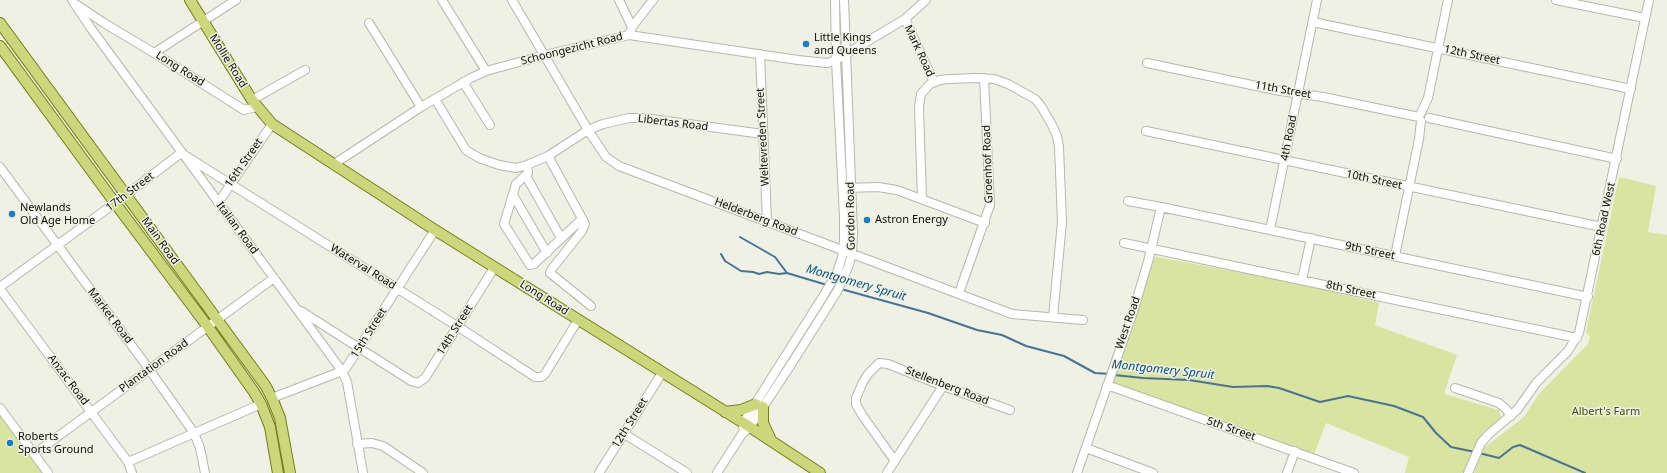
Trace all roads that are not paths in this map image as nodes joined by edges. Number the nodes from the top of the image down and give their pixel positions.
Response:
1 (190, 0) edge
2 (236, 0) edge
3 (442, 0) edge
4 (512, 0) edge
5 (619, 0) edge
6 (653, 0) edge
7 (836, 0) edge
8 (844, 0) edge
9 (926, 0) edge
10 (1317, 0) edge
11 (1448, 0) edge
12 (1556, 0) edge
13 (1649, 0) edge
14 (72, 1) edge
15 (1645, 18) junction
16 (905, 19) junction
17 (203, 22) junction
18 (1313, 22) junction
19 (0, 23) edge
20 (104, 23) junction
21 (369, 23) dead end
22 (90, 27) junction
23 (630, 31) junction
24 (0, 46) edge
25 (1438, 48) junction
26 (154, 53) junction
27 (760, 54) junction
28 (845, 54) junction
29 (545, 55) junction
30 (836, 60) junction
31 (1147, 63) dead end
32 (305, 70) dead end
33 (486, 71) junction
34 (984, 78) junction
35 (463, 82) junction
36 (934, 82) junction
37 (1631, 89) junction
38 (1298, 93) junction
39 (434, 99) junction
40 (255, 104) junction
41 (421, 107) junction
42 (1424, 118) junction
43 (270, 122) junction
44 (490, 125) dead end
45 (588, 130) junction
46 (1146, 131) dead end
47 (763, 134) junction
48 (181, 152) junction
49 (548, 156) junction
50 (1617, 159) junction
51 (1284, 160) junction
52 (334, 164) junction
53 (527, 165) junction
54 (0, 167) edge
55 (526, 176) junction
56 (229, 184) junction
57 (842, 188) junction
58 (851, 188) junction
59 (1410, 188) junction
60 (126, 195) junction
61 (513, 195) junction
62 (922, 199) junction
63 (1128, 201) dead end
64 (115, 203) junction
65 (218, 203) junction
66 (1161, 207) junction
67 (582, 219) junction
68 (767, 221) junction
69 (985, 223) junction
70 (1602, 227) junction
71 (435, 230) junction
72 (1270, 230) junction
73 (561, 238) junction
74 (1311, 238) junction
75 (1124, 243) dead end
76 (56, 244) junction
77 (1151, 249) junction
78 (843, 250) junction
79 (547, 253) junction
80 (852, 253) junction
81 (1395, 256) junction
82 (494, 268) junction
83 (274, 278) junction
84 (1302, 280) junction
85 (0, 288) edge
86 (397, 288) junction
87 (959, 293) junction
88 (1588, 297) junction
89 (591, 306) dead end
90 (295, 307) junction
91 (1053, 317) junction
92 (217, 320) junction
93 (578, 320) junction
94 (1083, 320) dead end
95 (458, 326) junction
96 (208, 327) junction
97 (1577, 338) junction
98 (360, 349) junction
99 (150, 369) junction
100 (342, 371) junction
101 (662, 373) junction
102 (1109, 379) junction
103 (943, 386) junction
104 (1455, 388) dead end
105 (272, 398) junction
106 (261, 404) junction
107 (760, 405) junction
108 (0, 408) edge
109 (1010, 410) dead end
110 (91, 411) junction
111 (725, 412) junction
112 (1511, 416) junction
113 (747, 425) junction
114 (194, 433) junction
115 (623, 433) junction
116 (773, 443) junction
117 (357, 444) junction
118 (1086, 448) junction
119 (1295, 451) junction
120 (34, 454) junction
121 (895, 460) junction
122 (128, 462) junction
123 (48, 473) edge
124 (132, 473) edge
125 (205, 473) edge
126 (278, 473) edge
127 (290, 473) edge
128 (363, 473) edge
129 (423, 473) edge
130 (599, 473) edge
131 (687, 473) edge
132 (716, 473) edge
133 (820, 473) edge
134 (887, 473) edge
135 (1077, 473) edge
136 (1153, 473) edge
137 (1287, 473) edge
138 (1354, 473) edge
139 (1468, 473) edge

1 - 17 main road, Mollie Road
2 - 17 street
3 - 33 street
4 - 29 street, Helderberg Road
5 - 23 street
6 - 23 street
7 - 30 street, Gordon Road
8 - 28 street, Gordon Road
9 - 16 street
10 - 18 street, 4th Road
11 - 25 street
12 - 15 street
13 - 15 street, 6th Road West
14 - 20 street, Long Road
14 - 22 street, Italian Road
15 - 37 street, 6th Road West
16 - 28 street
16 - 36 street, Mark Road
17 - 26 street
17 - 40 main road, Mollie Road
18 - 25 street, 12th Street
18 - 38 street, 4th Road
19 - 60 main road, Main Road
20 - 22 street
20 - 26 street, Long Road
21 - 41 street
22 - 48 street, Italian Road
23 - 27 street, Schoongezicht Road
23 - 29 street, Schoongezicht Road
24 - 64 main road, Main Road
25 - 37 street, 12th Street
25 - 42 street
26 - 40 street, Long Road
27 - 30 street, Schoongezicht Road
27 - 47 street, Weltevreden Street
28 - 30 street
28 - 58 street, Gordon Road
29 - 33 street, Schoongezicht Road
29 - 45 street, Helderberg Road
30 - 57 street, Gordon Road
31 - 38 street, 11th Street
32 - 40 street
33 - 35 street, Schoongezicht Road
34 - 36 street
34 - 69 street, Groenhof Road
34 - 91 street
35 - 39 street, Schoongezicht Road
35 - 44 street
36 - 62 street
37 - 50 street, 6th Road West
38 - 42 street, 11th Street
38 - 51 street, 4th Road
39 - 41 street, Schoongezicht Road
39 - 53 street, Libertas Road
40 - 43 main road, Mollie Road
41 - 52 street, Schoongezicht Road
42 - 50 street, 11th Street
42 - 59 street
43 - 52 main road, Long Road
43 - 56 street, 16th Street
45 - 47 street, Libertas Road
45 - 49 street, Libertas Road
45 - 68 street, Helderberg Road
46 - 51 street, 10th Street
47 - 68 street, Weltevreden Street
48 - 56 street, Waterval Road
48 - 60 street, 17th Street
48 - 65 street, Italian Road
49 - 53 street, Libertas Road
49 - 67 street
50 - 70 street, 6th Road West
51 - 59 street, 10th Street
51 - 72 street, 4th Road
52 - 71 main road, Long Road
53 - 55 street
54 - 76 street, Market Road
55 - 61 street
55 - 73 street
56 - 65 street, 16th Street
56 - 86 street, Waterval Road
57 - 58 street
57 - 78 street, Gordon Road
58 - 62 street
58 - 80 street, Gordon Road
59 - 70 street, 10th Street
59 - 81 street
60 - 64 street, 17th Street
60 - 92 main road, Main Road
61 - 79 street
61 - 79 street
62 - 69 street
63 - 66 street, 9th Street
64 - 76 street, 17th Street
64 - 96 main road, Main Road
65 - 83 street, Italian Road
66 - 72 street, 9th Street
66 - 77 street, West Road
67 - 73 street
67 - 89 street
68 - 78 street, Helderberg Road
69 - 87 street, Groenhof Road
70 - 88 street, 6th Road West
71 - 82 main road, Long Road
71 - 86 street, 15th Street
72 - 74 street, 9th Street
73 - 79 street
74 - 81 street, 9th Street
74 - 84 street
75 - 77 street, 8th Street
76 - 85 street, 17th Street
76 - 99 street, Market Road
77 - 84 street, 8th Street
77 - 102 street, West Road
78 - 80 street, Helderberg Road
78 - 107 street, Gordon Road
80 - 87 street, Helderberg Road
80 - 107 street, Gordon Road
81 - 88 street, 9th Street
82 - 93 main road, Long Road
82 - 95 street, 14th Street
83 - 90 street, Italian Road
83 - 92 street, Plantation Road
84 - 97 street, 8th Street
85 - 110 street, Anzac Road
86 - 95 street, Waterval Road
86 - 98 street, 15th Street
87 - 91 street, Helderberg Road
88 - 97 street, 6th Road West
90 - 98 street
90 - 100 street, Italian Road
91 - 94 street, Helderberg Road
92 - 96 street, Plantation Road
92 - 105 main road, Main Road
93 - 95 street, Waterval Road
93 - 101 main road, Long Road
95 - 98 street, 14th Street
96 - 99 street, Plantation Road
96 - 106 main road, Main Road
97 - 112 street, 6th Road West
98 - 100 street, 15th Street
99 - 110 street, Plantation Road
99 - 114 street, Market Road
100 - 105 street, 15th Street
100 - 117 street, Italian Road
101 - 111 main road, Long Road
101 - 115 street, 12th Street
102 - 118 street, West Road
102 - 119 street, 5th Street
103 - 109 street, Stellenberg Road
103 - 121 street
103 - 121 street, Stellenberg Road
104 - 112 street
105 - 127 main road, Main Road
106 - 114 street
106 - 126 main road, Main Road
107 - 111 main road
107 - 113 street, Gordon Road
107 - 116 main road
108 - 120 street
110 - 120 street, Plantation Road
110 - 122 street, Anzac Road
111 - 113 main road, Long Road
112 - 139 street, 6th Road West
113 - 116 main road, Long Road
113 - 132 street
114 - 122 street
114 - 125 street, Market Road
115 - 130 street, 12th Street
115 - 131 street
116 - 133 main road, Long Road
117 - 128 street, Italian Road
117 - 129 street
118 - 135 street, West Road
118 - 136 street
119 - 137 street
119 - 138 street, 5th Street
120 - 123 street
121 - 134 street
122 - 124 street, Anzac Road

